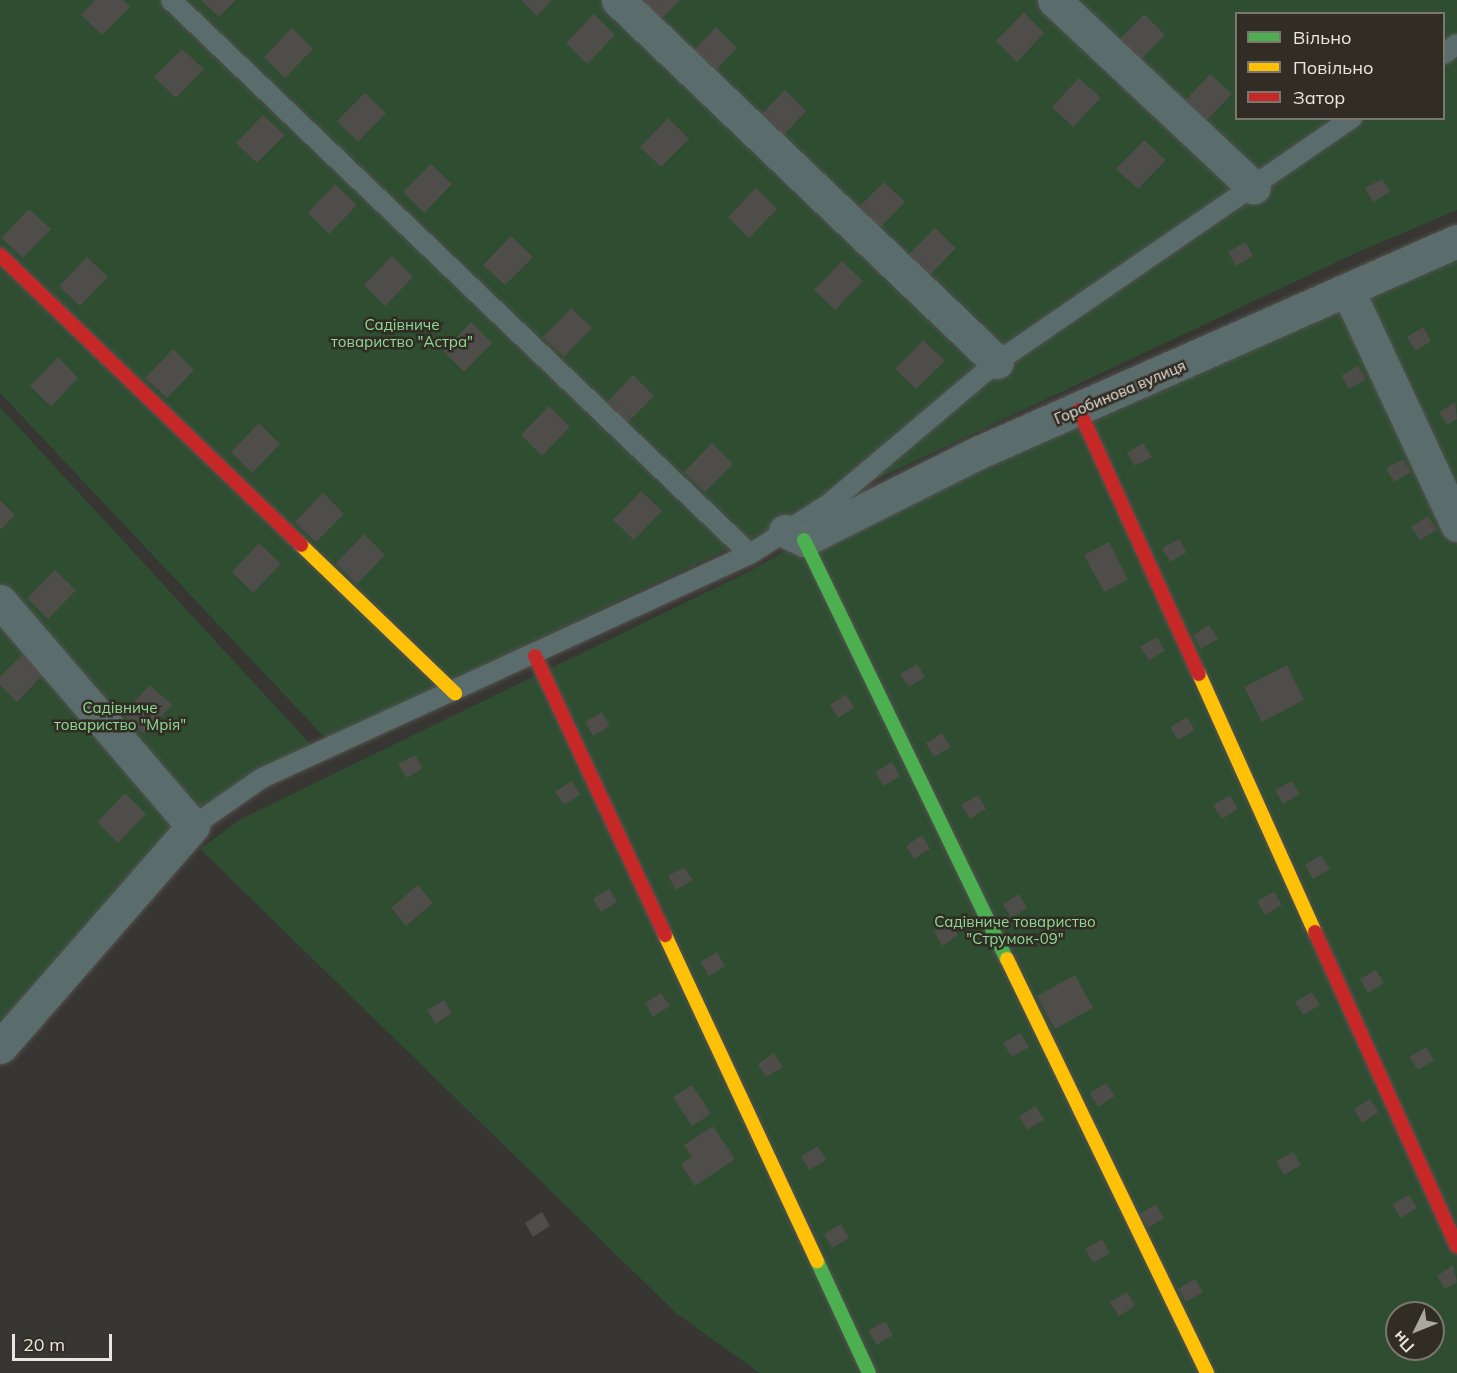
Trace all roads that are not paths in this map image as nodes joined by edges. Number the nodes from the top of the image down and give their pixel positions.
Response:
1 (171, 0) edge
2 (618, 0) edge
3 (1054, 0) edge
4 (1349, 120) edge
5 (1254, 188) junction
6 (1457, 241) edge
7 (0, 255) edge
8 (1349, 293) junction
9 (997, 362) junction
10 (1079, 410) junction
11 (1457, 525) edge
12 (795, 536) junction
13 (750, 554) junction
14 (0, 601) edge
15 (535, 656) junction
16 (454, 693) junction
17 (193, 826) junction
18 (6, 1025) edge
19 (1457, 1246) edge
20 (869, 1373) edge
21 (1207, 1373) edge

1 - 13 lane
2 - 9 street
3 - 5 street
4 - 5 lane
5 - 9 lane
6 - 8 street, Горобинова вулиця
7 - 16 street
8 - 10 street, Горобинова вулиця
8 - 11 street
9 - 12 lane
10 - 12 street, Горобинова вулиця
10 - 19 street
12 - 13 lane
12 - 21 street
13 - 15 lane
14 - 17 street
15 - 16 lane
15 - 20 street
16 - 17 lane
17 - 18 street

